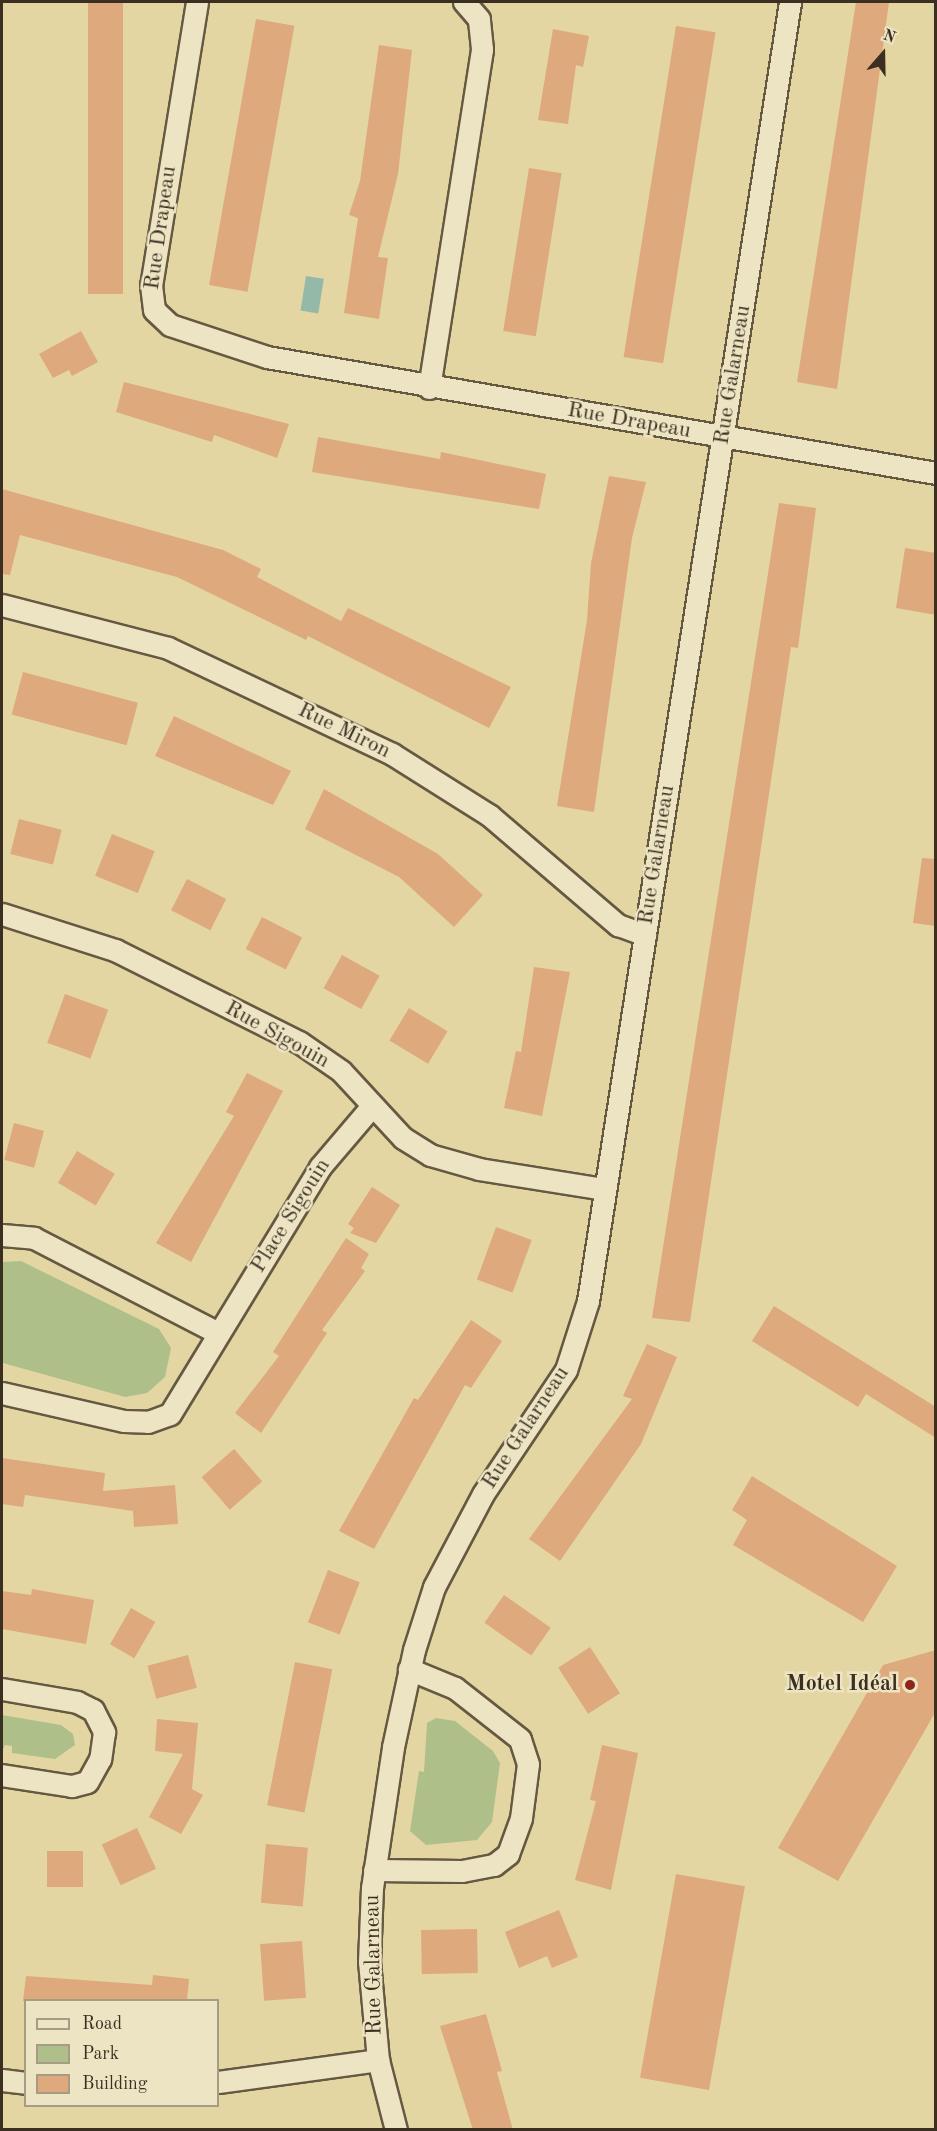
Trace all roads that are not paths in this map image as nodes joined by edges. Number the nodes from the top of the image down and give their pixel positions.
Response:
1 (197, 2) edge
2 (464, 2) edge
3 (790, 2) edge
4 (429, 388) junction
5 (723, 438) junction
6 (936, 473) edge
7 (2, 605) edge
8 (2, 914) edge
9 (645, 934) junction
10 (372, 1106) junction
11 (604, 1189) junction
12 (2, 1235) edge
13 (218, 1333) junction
14 (2, 1394) edge
15 (409, 1669) junction
16 (2, 1689) edge
17 (2, 1775) edge
18 (374, 1870) junction
19 (378, 2060) junction
20 (2, 2080) edge
21 (219, 2082) edge
22 (24, 2083) edge
23 (396, 2130) edge

1 - 4 street, Rue Drapeau
2 - 4 street
3 - 5 street, Rue Galarneau
4 - 5 street, Rue Drapeau
5 - 6 street, Rue Drapeau
5 - 9 street, Rue Galarneau
7 - 9 street, Rue Miron
8 - 10 street, Rue Sigouin
9 - 11 street, Rue Galarneau
10 - 11 street, Rue Sigouin
10 - 13 street, Place Sigouin
11 - 15 street, Rue Galarneau
12 - 13 street
13 - 14 street, Place Sigouin
15 - 18 street, Rue Galarneau
15 - 18 street, Rue Galarneau
16 - 17 street
18 - 19 street, Rue Galarneau
19 - 21 street
19 - 23 street, Rue Galarneau
20 - 22 street

